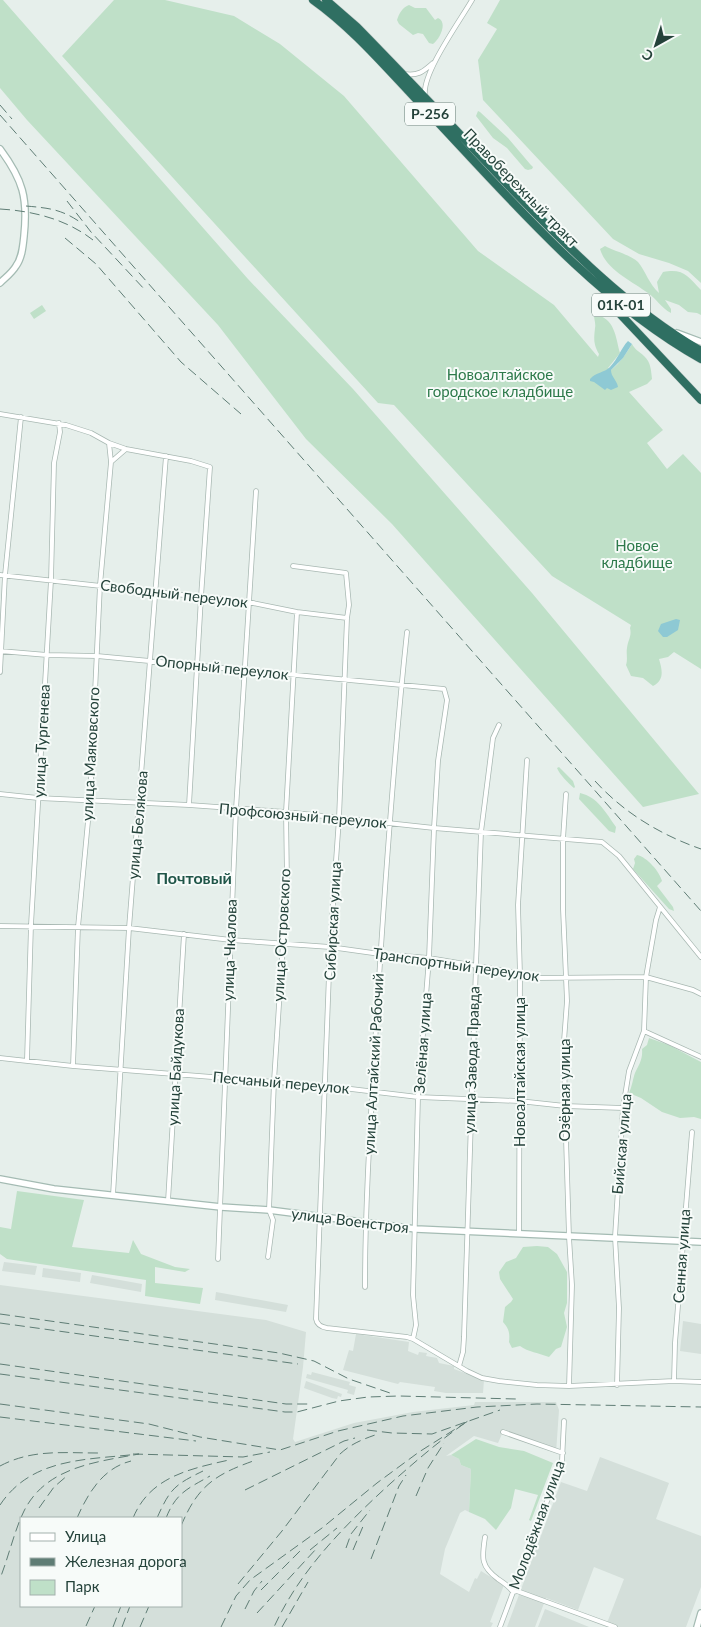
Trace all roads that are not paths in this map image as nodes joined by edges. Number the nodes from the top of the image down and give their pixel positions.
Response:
1 (313, 0) edge
2 (326, 0) edge
3 (472, 0) edge
4 (435, 62) junction
5 (402, 73) junction
6 (425, 98) junction
7 (0, 149) edge
8 (552, 236) junction
9 (0, 283) edge
10 (665, 328) junction
11 (701, 342) edge
12 (701, 351) edge
13 (701, 359) edge
14 (701, 400) edge
15 (0, 414) edge
16 (21, 417) junction
17 (59, 424) junction
18 (109, 443) junction
19 (126, 449) junction
20 (166, 456) junction
21 (111, 462) junction
22 (256, 491) dead end
23 (293, 566) dead end
24 (2, 575) edge
25 (51, 580) junction
26 (100, 585) junction
27 (156, 593) junction
28 (201, 597) junction
29 (248, 602) junction
30 (297, 612) junction
31 (347, 618) junction
32 (407, 632) dead end
33 (1, 651) edge
34 (46, 655) junction
35 (96, 656) junction
36 (151, 660) junction
37 (197, 664) junction
38 (245, 670) junction
39 (0, 672) edge
40 (293, 675) junction
41 (345, 680) junction
42 (402, 684) junction
43 (444, 689) joint
44 (499, 725) dead end
45 (527, 760) dead end
46 (0, 794) edge
47 (566, 794) dead end
48 (38, 798) junction
49 (90, 800) junction
50 (140, 802) junction
51 (189, 805) junction
52 (236, 809) junction
53 (286, 812) junction
54 (339, 818) junction
55 (390, 824) junction
56 (434, 828) junction
57 (481, 832) junction
58 (522, 835) junction
59 (563, 839) junction
60 (660, 907) junction
61 (31, 925) junction
62 (0, 926) edge
63 (78, 926) junction
64 (129, 928) junction
65 (184, 934) junction
66 (231, 940) junction
67 (282, 944) junction
68 (330, 947) junction
69 (380, 954) junction
70 (701, 957) edge
71 (429, 958) junction
72 (476, 965) junction
73 (520, 975) junction
74 (646, 977) junction
75 (566, 978) junction
76 (701, 994) edge
77 (644, 1031) junction
78 (701, 1057) edge
79 (0, 1058) edge
80 (27, 1060) junction
81 (72, 1066) junction
82 (122, 1070) junction
83 (175, 1075) junction
84 (225, 1077) junction
85 (274, 1082) junction
86 (326, 1086) junction
87 (372, 1091) junction
88 (418, 1097) junction
89 (471, 1100) junction
90 (519, 1101) junction
91 (565, 1106) junction
92 (623, 1108) junction
93 (692, 1132) dead end
94 (0, 1179) edge
95 (113, 1195) junction
96 (168, 1201) junction
97 (221, 1207) junction
98 (269, 1210) junction
99 (319, 1217) junction
100 (365, 1223) junction
101 (416, 1229) junction
102 (466, 1232) junction
103 (519, 1234) junction
104 (569, 1237) junction
105 (616, 1237) junction
106 (683, 1240) junction
107 (701, 1242) edge
108 (268, 1257) dead end
109 (218, 1259) dead end
110 (365, 1288) dead end
111 (413, 1339) junction
112 (459, 1366) junction
113 (674, 1381) junction
114 (701, 1382) edge
115 (617, 1385) junction
116 (569, 1386) junction
117 (564, 1420) dead end
118 (503, 1432) dead end
119 (563, 1453) junction
120 (485, 1537) dead end
121 (513, 1592) junction
122 (701, 1613) edge
123 (500, 1627) edge
124 (615, 1627) edge
125 (696, 1627) edge

1 - 8 highway, Правобережный тракт / Р-256
2 - 5 highway, Правобережный тракт / Р-256
3 - 4 street
4 - 5 street
4 - 6 street
5 - 6 highway, Правобережный тракт / Р-256
6 - 8 highway, Правобережный тракт / Р-256
7 - 9 street
8 - 10 highway, Правобережный тракт / 01К-01
8 - 13 highway, Правобережный тракт / 01К-01
8 - 14 highway
10 - 11 street
10 - 12 highway, Правобережный тракт / 01К-01
15 - 16 street
16 - 17 street
16 - 24 street
17 - 18 street
17 - 25 street, улица Тургенева
18 - 19 street
18 - 21 street, улица Маяковского
19 - 20 street
19 - 21 street
20 - 27 street, улица Белякова
20 - 28 street
21 - 26 street, улица Маяковского
22 - 29 street, улица Чкалова
23 - 31 street, Сибирская улица
24 - 25 street, Свободный переулок
24 - 33 street
25 - 26 street, Свободный переулок
25 - 34 street, улица Тургенева
26 - 27 street, Свободный переулок
26 - 35 street, улица Маяковского
27 - 28 street, Свободный переулок
27 - 36 street, улица Белякова
28 - 29 street, Свободный переулок
28 - 37 street
29 - 30 street, Свободный переулок
29 - 38 street, улица Чкалова
30 - 31 street, Свободный переулок
30 - 40 street, улица Островского
31 - 41 street, Сибирская улица
32 - 42 street, улица Алтайский Рабочий
33 - 34 street, Опорный переулок
33 - 39 street
34 - 35 street, Опорный переулок
34 - 48 street, улица Тургенева
35 - 36 street, Опорный переулок
35 - 49 street, улица Маяковского
36 - 37 street, Опорный переулок
36 - 50 street, улица Белякова
37 - 38 street, Опорный переулок
37 - 51 street
38 - 40 street, Опорный переулок
38 - 52 street, улица Чкалова
40 - 41 street, Опорный переулок
40 - 53 street, улица Островского
41 - 42 street, Опорный переулок
41 - 54 street, Сибирская улица
42 - 43 street, Опорный переулок
42 - 55 street, улица Алтайский Рабочий
43 - 56 street, Зелёная улица
44 - 57 street, улица Завода Правда
45 - 58 street, Новоалтайская улица
46 - 48 street, Профсоюзный переулок
47 - 59 street, Озёрная улица
48 - 49 street, Профсоюзный переулок
48 - 61 street, улица Тургенева
49 - 50 street, Профсоюзный переулок
49 - 63 street, улица Маяковского
50 - 51 street, Профсоюзный переулок
50 - 64 street, улица Белякова
51 - 52 street, Профсоюзный переулок
52 - 53 street, Профсоюзный переулок
52 - 66 street, улица Чкалова
53 - 54 street, Профсоюзный переулок
53 - 67 street, улица Островского
54 - 55 street, Профсоюзный переулок
54 - 68 street, Сибирская улица
55 - 56 street, Профсоюзный переулок
55 - 69 street, улица Алтайский Рабочий
56 - 57 street, Профсоюзный переулок
56 - 71 street, Зелёная улица
57 - 58 street, Профсоюзный переулок
57 - 72 street, улица Завода Правда
58 - 59 street, Профсоюзный переулок
58 - 73 street, Новоалтайская улица
59 - 60 street, Профсоюзный переулок
59 - 75 street, Озёрная улица
60 - 70 street
60 - 74 street, Бийская улица
61 - 62 street, Транспортный переулок
61 - 63 street, Транспортный переулок
61 - 80 street, улица Тургенева
63 - 64 street, Транспортный переулок
63 - 81 street, улица Маяковского
64 - 65 street, Транспортный переулок
64 - 82 street, улица Белякова
65 - 66 street, Транспортный переулок
65 - 83 street, улица Байдукова
66 - 67 street, Транспортный переулок
66 - 84 street, улица Чкалова
67 - 68 street, Транспортный переулок
67 - 85 street, улица Островского
68 - 69 street, Транспортный переулок
68 - 86 street, Сибирская улица
69 - 71 street, Транспортный переулок
69 - 87 street, улица Алтайский Рабочий
71 - 72 street, Транспортный переулок
71 - 88 street, Зелёная улица
72 - 73 street, Транспортный переулок
72 - 89 street, улица Завода Правда
73 - 75 street, Транспортный переулок
73 - 90 street, Новоалтайская улица
74 - 75 street, Транспортный переулок
74 - 76 street, Транспортный переулок
74 - 77 street, Бийская улица
75 - 91 street, Озёрная улица
77 - 78 street
77 - 92 street, Бийская улица
79 - 80 street, Песчаный переулок
80 - 81 street, Песчаный переулок
81 - 82 street, Песчаный переулок
82 - 83 street, Песчаный переулок
82 - 95 street, улица Белякова
83 - 84 street, Песчаный переулок
83 - 96 street, улица Байдукова
84 - 85 street, Песчаный переулок
84 - 97 street, улица Чкалова
85 - 86 street, Песчаный переулок
85 - 98 street, улица Островского
86 - 87 street, Песчаный переулок
86 - 99 street, Сибирская улица
87 - 88 street, Песчаный переулок
87 - 100 street, улица Алтайский Рабочий
88 - 89 street, Песчаный переулок
88 - 101 street, Зелёная улица
89 - 90 street, Песчаный переулок
89 - 102 street, улица Завода Правда
90 - 91 street, Песчаный переулок
90 - 103 street, Новоалтайская улица
91 - 92 street, Песчаный переулок
91 - 104 street, Озёрная улица
92 - 105 street, Бийская улица
93 - 106 street, Сенная улица
94 - 95 street, улица Военстроя
95 - 96 street, улица Военстроя
96 - 97 street, улица Военстроя
97 - 98 street, улица Военстроя
97 - 109 street, улица Чкалова
98 - 99 street, улица Военстроя
98 - 108 street, улица Островского
99 - 100 street, улица Военстроя
99 - 111 street, Сибирская улица
100 - 101 street, улица Военстроя
100 - 110 street, улица Алтайский Рабочий
101 - 102 street, улица Военстроя
101 - 111 street, Зелёная улица
102 - 103 street, улица Военстроя
102 - 112 street, улица Завода Правда
103 - 104 street, улица Военстроя
104 - 105 street, улица Военстроя
104 - 116 street, Озёрная улица
105 - 106 street, улица Военстроя
105 - 115 street, Бийская улица
106 - 107 street, улица Военстроя
106 - 113 street, Сенная улица
111 - 112 street
112 - 116 street
113 - 114 street
113 - 115 street
115 - 116 street
117 - 119 street, Молодёжная улица
118 - 119 street
119 - 121 street, Молодёжная улица
120 - 121 street
121 - 123 street, Молодёжная улица
121 - 124 street
122 - 125 street

